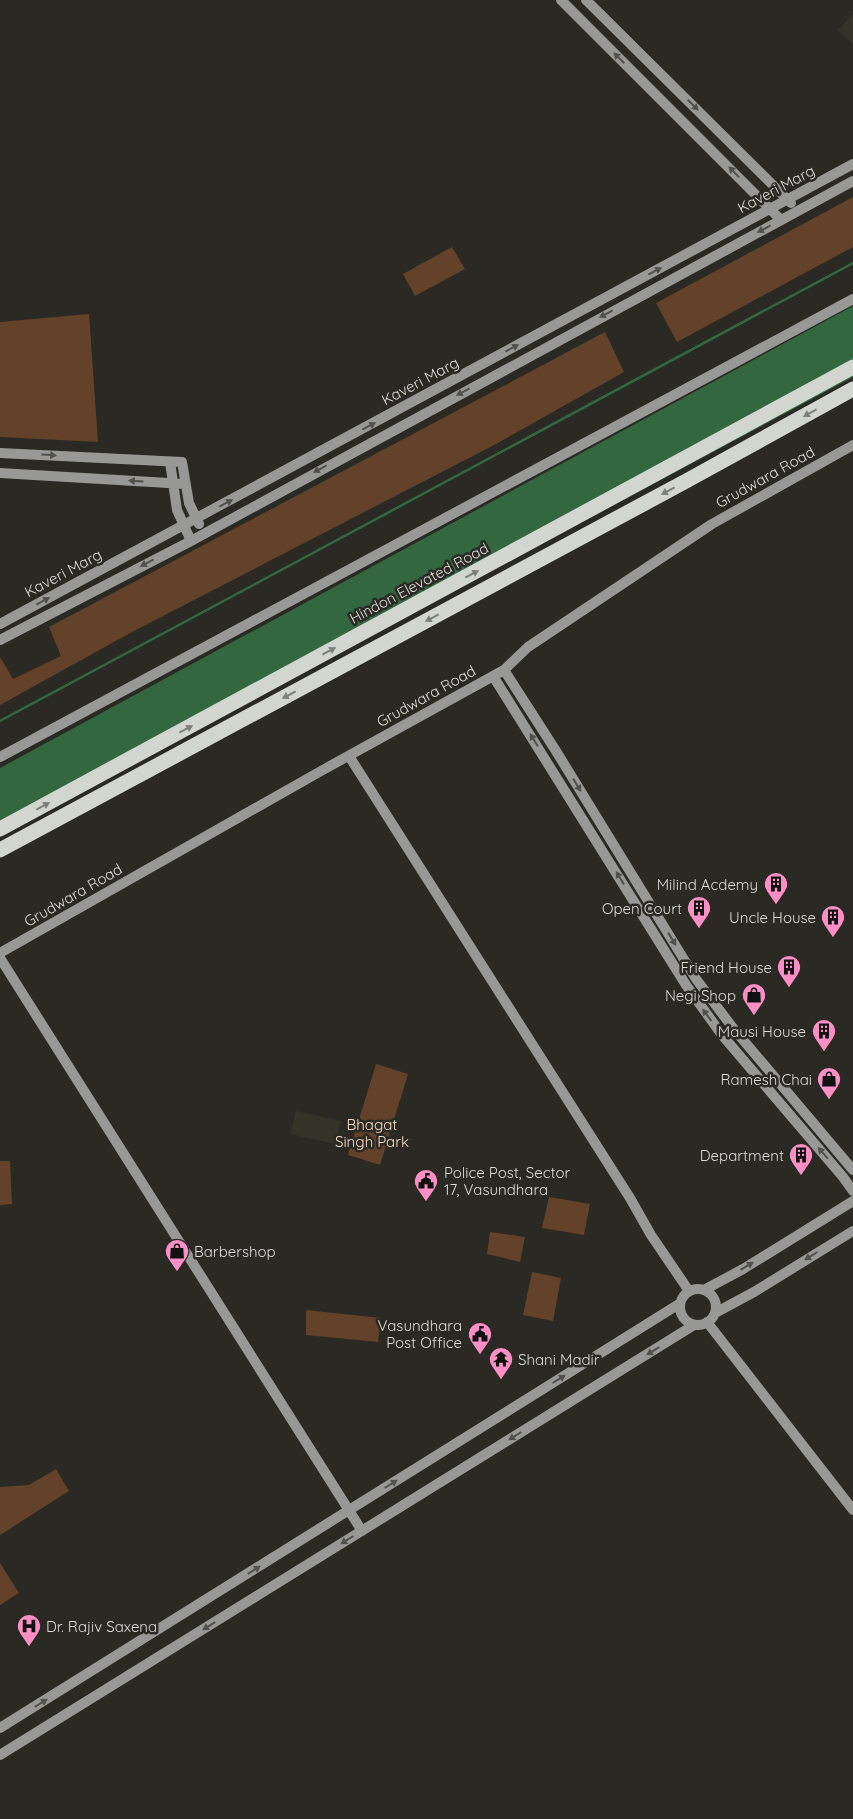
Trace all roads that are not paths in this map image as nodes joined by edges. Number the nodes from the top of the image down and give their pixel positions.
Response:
1 (561, 0) edge
2 (586, 0) edge
3 (853, 164) edge
4 (853, 181) edge
5 (787, 199) junction
6 (770, 209) junction
7 (798, 210) junction
8 (781, 220) junction
9 (853, 299) edge
10 (483, 364) junction
11 (853, 367) edge
12 (491, 376) junction
13 (853, 389) edge
14 (853, 445) edge
15 (0, 453) edge
16 (170, 462) junction
17 (0, 473) edge
18 (172, 484) junction
19 (185, 484) junction
20 (196, 519) junction
21 (183, 526) junction
22 (203, 532) junction
23 (190, 541) junction
24 (0, 624) edge
25 (0, 640) edge
26 (504, 670) junction
27 (493, 676) junction
28 (349, 756) junction
29 (0, 758) edge
30 (0, 829) edge
31 (0, 850) edge
32 (0, 953) edge
33 (0, 958) edge
34 (853, 1170) edge
35 (853, 1191) edge
36 (853, 1201) edge
37 (853, 1231) edge
38 (689, 1290) junction
39 (704, 1290) junction
40 (679, 1304) junction
41 (715, 1313) junction
42 (707, 1322) junction
43 (694, 1325) junction
44 (853, 1510) edge
45 (349, 1511) junction
46 (362, 1531) junction
47 (0, 1728) edge
48 (0, 1755) edge

6 -> 1 street
2 -> 5 street
3 - 5 street, Kaveri Marg
4 - 7 street, Kaveri Marg
5 - 6 street, Kaveri Marg
5 - 7 street
6 - 8 street
10 -> 6 street, Kaveri Marg
7 - 8 street, Kaveri Marg
8 -> 12 street, Kaveri Marg
9 - 29 street
10 - 12 street
20 -> 10 street, Kaveri Marg
30 -> 11 highway, Hindon Elevated Road
12 -> 22 street, Kaveri Marg
13 -> 31 highway
14 - 26 street, Grudwara Road
15 -> 16 street
16 - 18 street
16 - 19 street
18 -> 17 street
18 - 19 street
18 - 21 street
19 - 20 street
20 - 21 street, Kaveri Marg
20 - 22 street
21 - 23 street
24 -> 21 street, Kaveri Marg
22 - 23 street, Kaveri Marg
23 -> 25 street, Kaveri Marg
26 - 27 street, Grudwara Road
26 -> 34 street
27 - 28 street, Grudwara Road
35 -> 27 street
28 - 32 street, Grudwara Road
28 - 38 street
33 - 45 street
39 -> 36 street
37 -> 41 street
38 - 39 street
38 - 40 street
39 - 41 street
40 - 43 street
45 -> 40 street
41 - 42 street
42 - 43 street
42 - 44 street
43 -> 46 street
45 - 46 street
47 -> 45 street
46 -> 48 street

